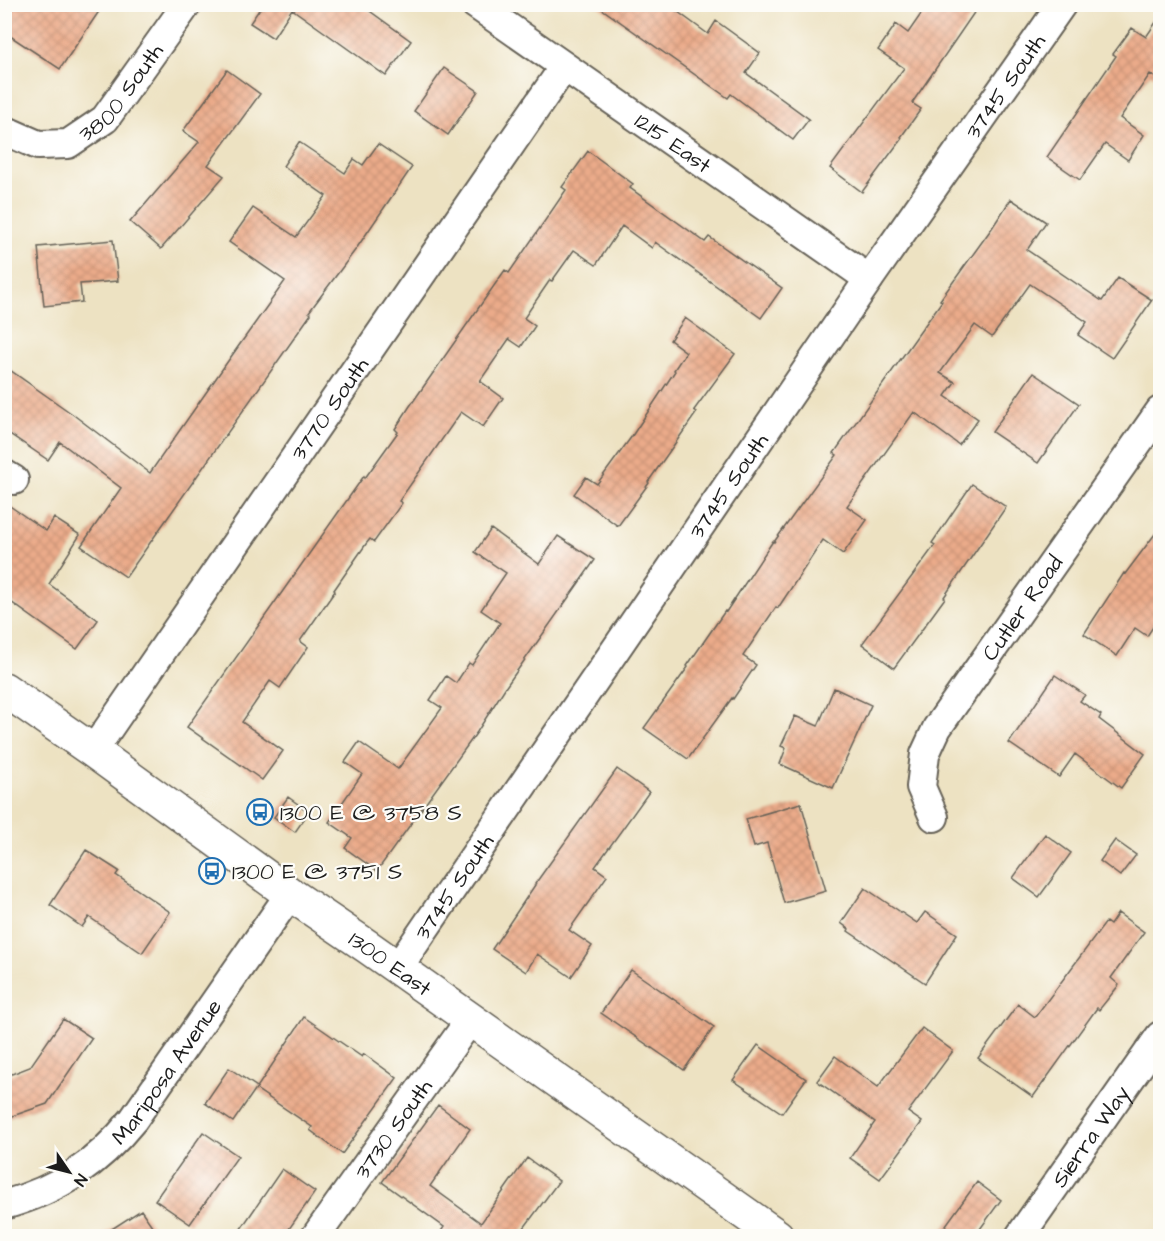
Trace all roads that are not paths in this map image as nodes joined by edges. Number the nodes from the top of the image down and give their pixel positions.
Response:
1 (187, 4) edge
2 (476, 4) edge
3 (1062, 4) edge
4 (564, 68) junction
5 (4, 130) edge
6 (869, 279) junction
7 (1161, 411) edge
8 (4, 689) edge
9 (93, 751) junction
10 (934, 816) dead end
11 (290, 894) junction
12 (397, 969) junction
13 (470, 1020) junction
14 (1161, 1036) edge
15 (4, 1205) edge
16 (316, 1236) edge
17 (777, 1236) edge
18 (1020, 1236) edge

1 - 5 street, 3800 South
2 - 4 street, 1215 East
3 - 6 street, 3745 South
4 - 6 street, 1215 East
4 - 9 street, 3770 South
6 - 12 street, 3745 South
7 - 10 street, Cutler Road
8 - 9 main road, 1300 East
9 - 11 main road, 1300 East
11 - 12 main road, 1300 East
11 - 15 street, Mariposa Avenue
12 - 13 main road, 1300 East
13 - 16 street, 3730 South
13 - 17 main road, 1300 East
14 - 18 street, Sierra Way

